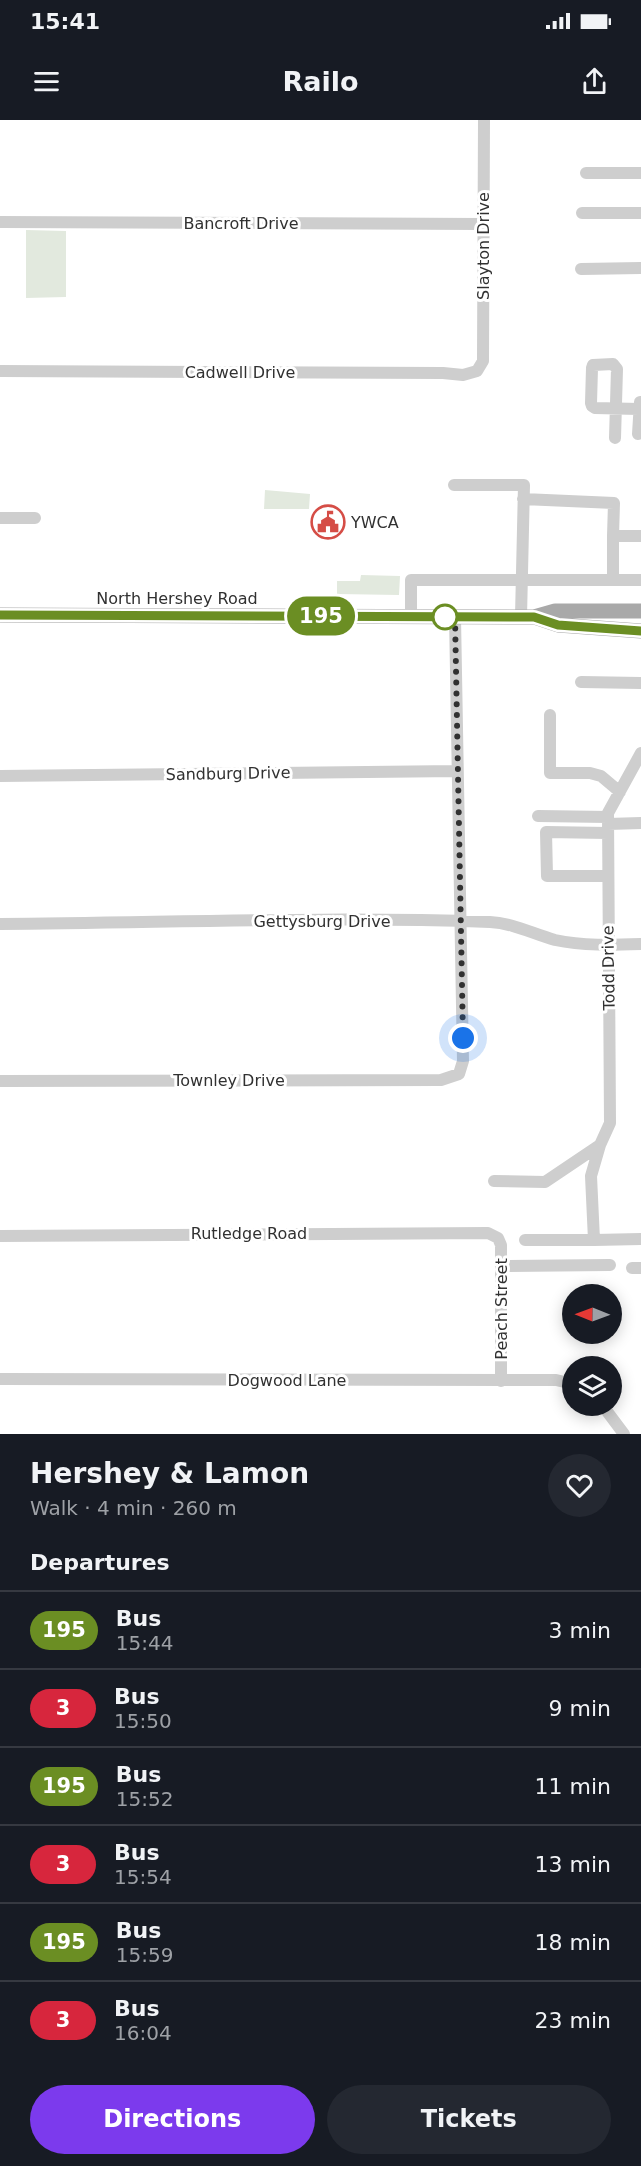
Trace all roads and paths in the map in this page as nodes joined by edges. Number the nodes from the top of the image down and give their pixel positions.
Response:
1 (483, 120) edge
2 (586, 173) dead end
3 (641, 173) edge
4 (582, 213) dead end
5 (641, 213) edge
6 (0, 222) edge
7 (483, 224) junction
8 (641, 268) edge
9 (582, 269) dead end
10 (478, 370) joint
11 (0, 371) edge
12 (640, 405) edge
13 (638, 434) dead end
14 (615, 438) dead end
15 (454, 485) dead end
16 (523, 499) junction
17 (0, 518) edge
18 (35, 518) dead end
19 (613, 536) junction
20 (641, 536) edge
21 (522, 580) junction
22 (613, 580) junction
23 (641, 580) edge
24 (641, 611) edge
25 (0, 615) edge
26 (411, 616) junction
27 (455, 617) junction
28 (528, 617) junction
29 (641, 631) edge
30 (581, 682) dead end
31 (641, 683) edge
32 (550, 716) dead end
33 (641, 753) edge
34 (457, 771) junction
35 (0, 776) edge
36 (620, 792) junction
37 (538, 816) dead end
38 (641, 823) edge
39 (608, 824) junction
40 (608, 876) junction
41 (459, 921) junction
42 (0, 924) edge
43 (641, 944) edge
44 (608, 945) junction
45 (0, 1081) edge
46 (600, 1145) junction
47 (494, 1181) dead end
48 (0, 1236) edge
49 (497, 1238) joint
50 (641, 1239) edge
51 (525, 1240) dead end
52 (594, 1240) junction
53 (610, 1265) dead end
54 (502, 1266) junction
55 (0, 1379) edge
56 (501, 1381) junction
57 (562, 1381) edge
58 (610, 1416) edge
59 (624, 1434) edge

1 - 7 street, Slayton Drive
2 - 3 street
4 - 5 street
6 - 7 street, Bancroft Drive
7 - 10 street, Slayton Drive
8 - 9 street
10 - 11 street, Cadwell Drive
12 - 13 street
12 - 14 street
15 - 16 street
16 - 19 street
16 - 21 street
17 - 18 street
19 - 20 street
19 - 22 street
21 - 22 street
21 - 26 street
21 - 28 street
22 - 23 street
24 - 28 main road, North Hershey Road
25 - 26 main road, North Hershey Road
26 - 27 main road, North Hershey Road
27 - 28 main road, North Hershey Road
27 - 34 street
28 - 29 main road, North Hershey Road
30 - 31 street
32 - 36 street
33 - 36 street, Todd Drive
34 - 35 street, Sandburg Drive
34 - 41 street
36 - 39 street, Todd Drive
37 - 39 street
38 - 39 street
39 - 40 street, Todd Drive
39 - 40 street
40 - 44 street, Todd Drive
41 - 42 street, Gettysburg Drive
41 - 44 street, Gettysburg Drive
41 - 45 street, Townley Drive
43 - 44 street, Gettysburg Drive
44 - 46 street, Todd Drive
46 - 47 street
46 - 52 street, Todd Drive
48 - 49 street, Rutledge Road
49 - 54 street, Peach Street
50 - 52 street
51 - 52 street
53 - 54 street
54 - 56 street, Peach Street
55 - 56 street, Dogwood Lane
56 - 57 street, Dogwood Lane
58 - 59 street

